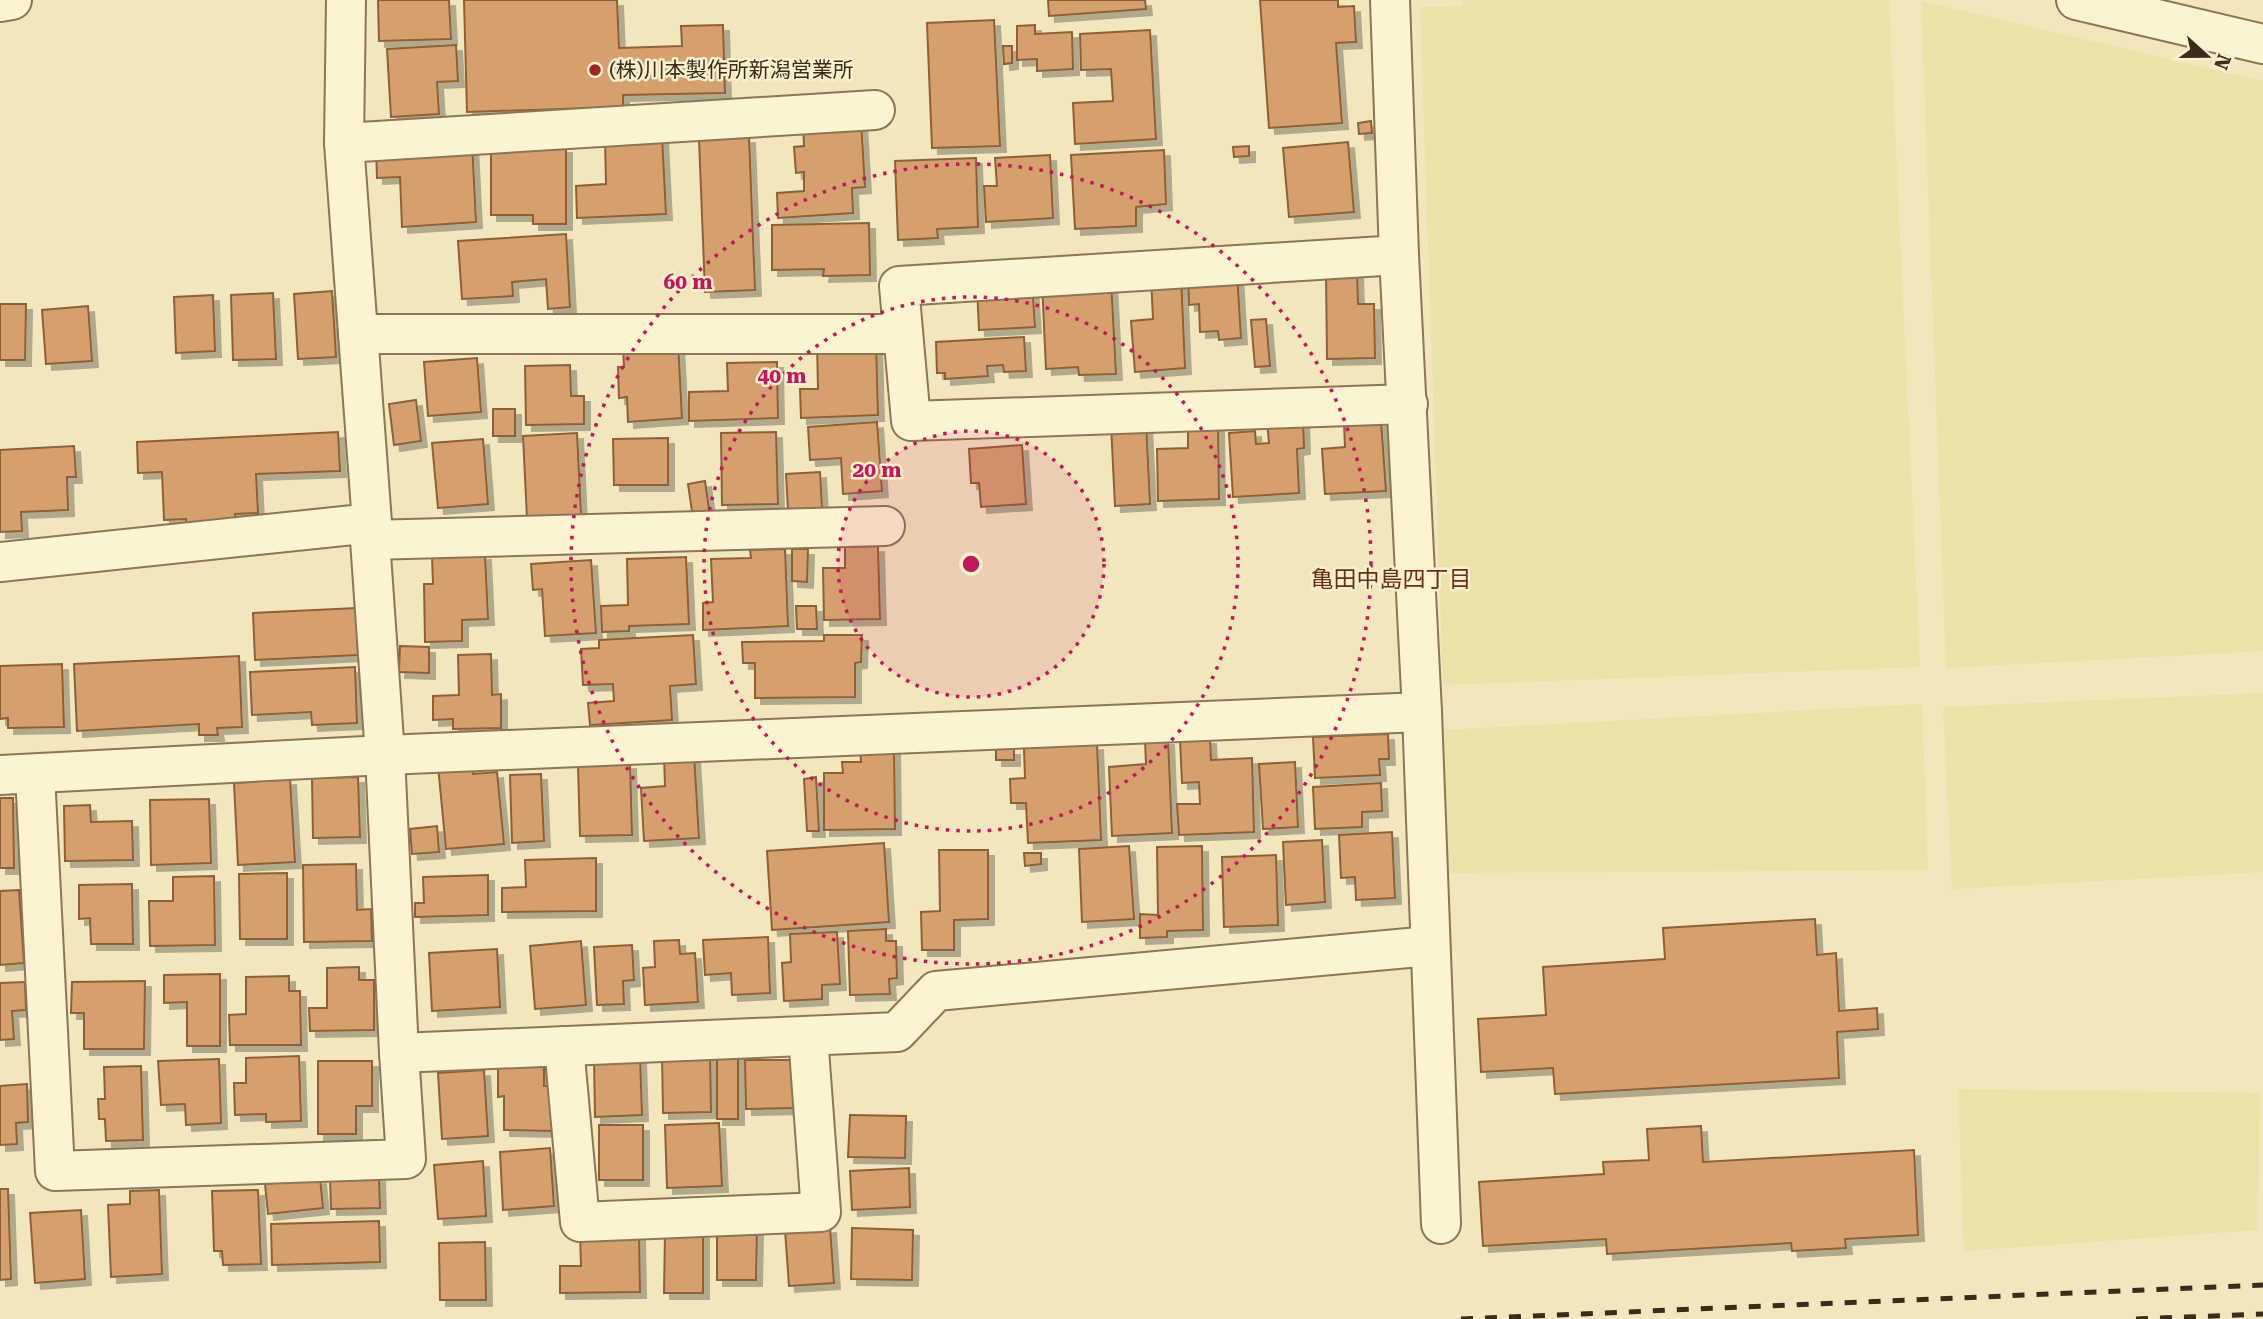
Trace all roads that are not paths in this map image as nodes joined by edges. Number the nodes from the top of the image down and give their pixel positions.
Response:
1 (12, 0) edge
2 (346, 0) edge
3 (1390, 0) edge
4 (2077, 0) edge
5 (0, 2) edge
6 (2263, 44) edge
7 (875, 110) dead end
8 (344, 143) junction
9 (1399, 255) junction
10 (358, 334) junction
11 (903, 334) junction
12 (1408, 404) junction
13 (885, 526) dead end
14 (371, 532) junction
15 (0, 562) edge
16 (1422, 712) junction
17 (385, 755) junction
18 (17, 774) edge
19 (1430, 946) junction
20 (808, 1036) junction
21 (564, 1046) junction
22 (399, 1053) junction
23 (1441, 1224) dead end

1 - 5 street
2 - 8 street
3 - 9 street
4 - 6 street
7 - 8 street
8 - 10 street
9 - 11 street
9 - 12 street
10 - 11 street
10 - 14 street
11 - 12 street
12 - 16 street
13 - 14 street
14 - 15 street
14 - 17 street
16 - 17 street
16 - 19 street
17 - 18 street
17 - 22 street
18 - 22 street
19 - 20 street
19 - 23 street
20 - 21 street
20 - 21 street
21 - 22 street

